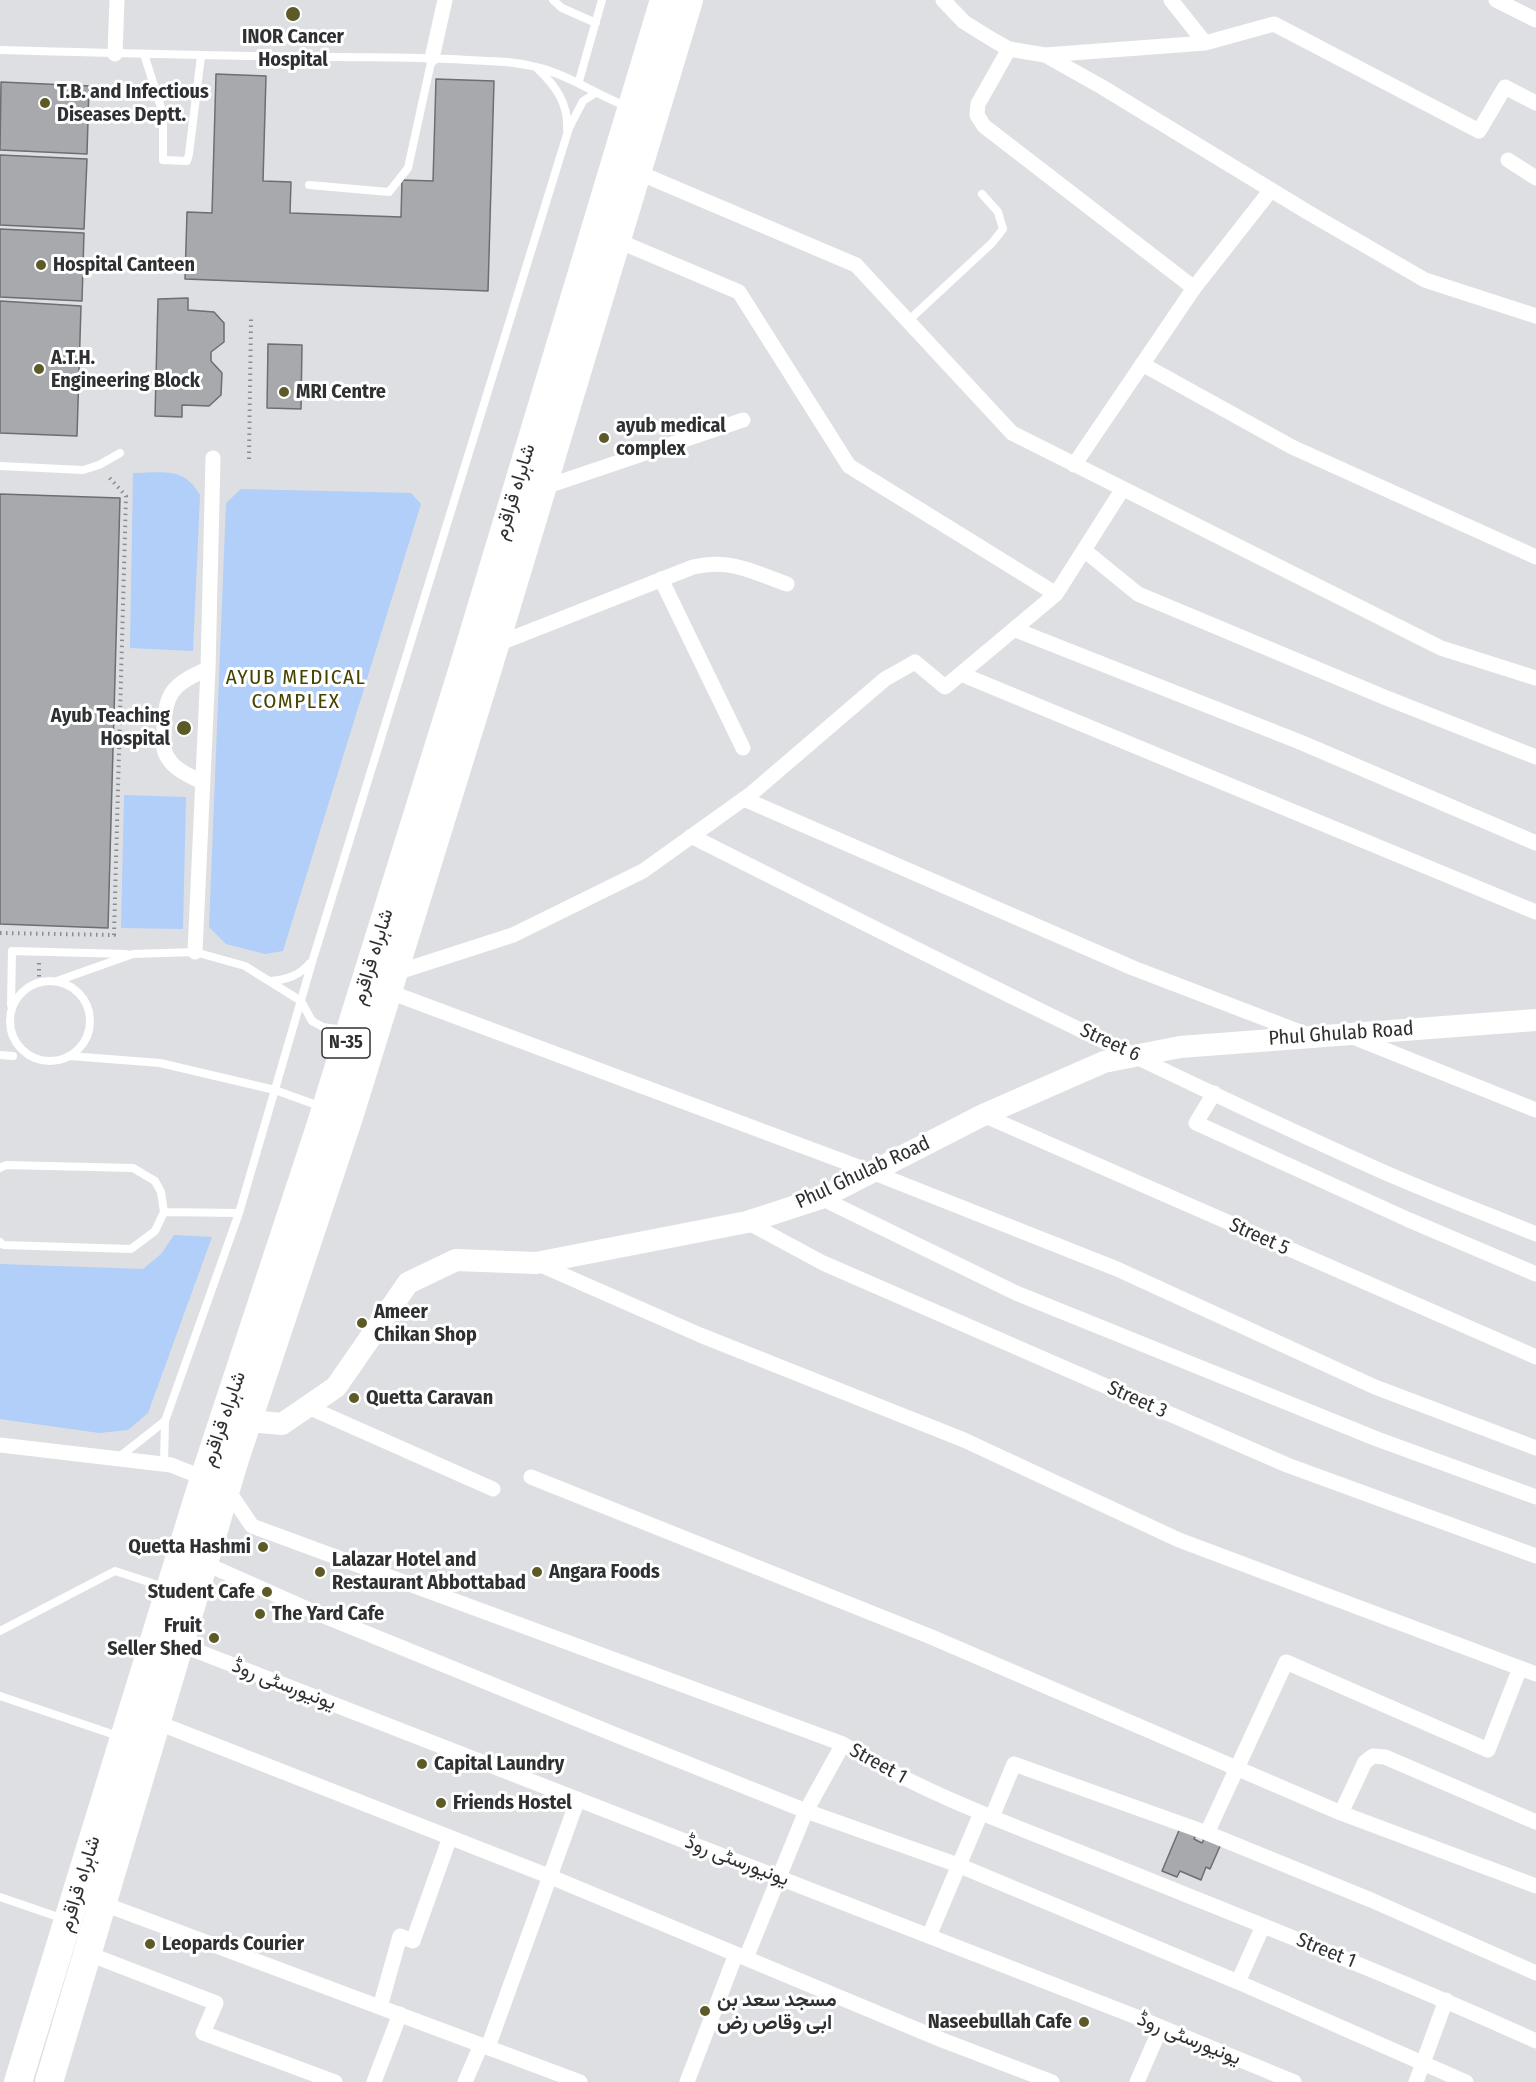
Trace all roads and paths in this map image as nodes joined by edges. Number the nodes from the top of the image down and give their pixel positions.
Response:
1 (117, 0) edge
2 (444, 0) edge
3 (553, 0) edge
4 (602, 0) edge
5 (664, 0) edge
6 (689, 0) edge
7 (943, 0) edge
8 (1171, 0) edge
9 (1496, 0) edge
10 (1536, 21) edge
11 (596, 23) junction
12 (1205, 43) junction
13 (1009, 49) junction
14 (0, 50) edge
15 (115, 54) junction
16 (144, 54) junction
17 (1045, 55) junction
18 (201, 56) junction
19 (432, 58) junction
20 (535, 66) junction
21 (579, 81) junction
22 (594, 94) junction
23 (1536, 102) edge
24 (642, 112) junction
25 (566, 140) junction
26 (1508, 160) dead end
27 (637, 172) junction
28 (1536, 178) edge
29 (309, 185) dead end
30 (1271, 190) junction
31 (982, 194) dead end
32 (616, 240) junction
33 (1194, 288) junction
34 (1536, 316) edge
35 (251, 319) dead end
36 (908, 321) junction
37 (1142, 364) junction
38 (743, 420) dead end
39 (120, 453) dead end
40 (213, 458) dead end
41 (249, 459) dead end
42 (99, 465) junction
43 (1074, 465) junction
44 (0, 466) edge
45 (542, 488) junction
46 (1122, 490) junction
47 (1084, 550) junction
48 (1536, 557) edge
49 (661, 579) junction
50 (787, 584) dead end
51 (1056, 594) junction
52 (1016, 630) junction
53 (495, 645) junction
54 (208, 669) junction
55 (961, 674) junction
56 (1536, 678) edge
57 (117, 717) junction
58 (164, 717) junction
59 (743, 748) dead end
60 (1536, 757) edge
61 (202, 782) junction
62 (744, 799) junction
63 (691, 836) junction
64 (1536, 843) edge
65 (1536, 912) edge
66 (0, 933) edge
67 (195, 952) junction
68 (133, 954) junction
69 (313, 959) junction
70 (57, 981) junction
71 (269, 981) junction
72 (390, 983) junction
73 (300, 1001) junction
74 (11, 1013) junction
75 (1536, 1020) edge
76 (350, 1031) junction
77 (1344, 1034) junction
78 (1312, 1036) junction
79 (0, 1055) edge
80 (13, 1056) dead end
81 (70, 1056) junction
82 (1136, 1056) junction
83 (275, 1090) junction
84 (1214, 1093) junction
85 (326, 1108) junction
86 (1536, 1110) edge
87 (983, 1115) junction
88 (0, 1168) edge
89 (872, 1172) junction
90 (821, 1198) junction
91 (164, 1212) junction
92 (239, 1213) junction
93 (747, 1222) junction
94 (1536, 1234) edge
95 (0, 1242) edge
96 (536, 1263) junction
97 (1536, 1274) edge
98 (1536, 1358) edge
99 (308, 1407) junction
100 (165, 1421) junction
101 (249, 1421) junction
102 (0, 1445) edge
103 (1536, 1448) edge
104 (115, 1460) junction
105 (164, 1465) junction
106 (531, 1477) dead end
107 (215, 1484) junction
108 (493, 1490) dead end
109 (1536, 1497) edge
110 (1536, 1556) edge
111 (204, 1563) junction
112 (171, 1589) junction
113 (0, 1631) edge
114 (179, 1644) junction
115 (1520, 1668) junction
116 (1536, 1674) edge
117 (0, 1696) edge
118 (156, 1722) junction
119 (125, 1739) junction
120 (843, 1744) junction
121 (1239, 1769) junction
122 (578, 1799) junction
123 (806, 1810) junction
124 (1341, 1813) junction
125 (986, 1815) junction
126 (1536, 1822) edge
127 (1207, 1833) junction
128 (450, 1837) junction
129 (958, 1865) junction
130 (551, 1876) junction
131 (780, 1877) junction
132 (1536, 1886) edge
133 (0, 1897) edge
134 (104, 1904) junction
135 (69, 1921) junction
136 (1263, 1926) junction
137 (929, 1936) junction
138 (89, 1954) junction
139 (741, 1956) junction
140 (1536, 1973) edge
141 (1238, 1982) junction
142 (1446, 2000) junction
143 (380, 2007) junction
144 (400, 2014) junction
145 (1161, 2027) junction
146 (1536, 2041) edge
147 (484, 2046) junction
148 (1423, 2064) junction
149 (1043, 2080) edge
150 (18, 2082) edge
151 (49, 2082) edge
152 (336, 2082) edge
153 (374, 2082) edge
154 (465, 2082) edge
155 (580, 2082) edge
156 (687, 2082) edge
157 (1137, 2082) edge
158 (1294, 2082) edge
159 (1416, 2082) edge
160 (1466, 2082) edge

1 - 15 street
2 - 19 street
3 - 11 lane
4 - 11 lane
5 - 24 highway, شاہراہ قراقرم / N-35
6 - 24 highway, شاہراہ قراقرم / N-35
7 - 13 street
8 - 12 street
9 - 10 street
11 - 21 lane
12 - 17 street
12 - 23 street
13 - 17 street
13 - 33 street
14 - 15 lane
15 - 16 lane
16 - 18 lane
16 - 18 lane
17 - 30 street
18 - 19 lane
19 - 20 lane
19 - 29 lane
20 - 21 lane
20 - 25 lane
21 - 22 lane
22 - 24 lane
22 - 25 lane
24 - 27 highway, شاہراہ قراقرم / N-35
24 - 76 highway, شاہراہ قراقرم / N-35
25 - 69 lane
26 - 28 street
27 - 32 highway, شاہراہ قراقرم / N-35
27 - 36 street
30 - 33 street
30 - 34 street
31 - 36 lane
32 - 45 highway, شاہراہ قراقرم / N-35
32 - 51 street
33 - 37 street
35 - 41 path
36 - 43 street
37 - 43 street
37 - 48 street
38 - 45 street
39 - 42 lane
40 - 54 street
42 - 44 lane
42 - 57 path
43 - 46 street
45 - 53 highway, شاہراہ قراقرم / N-35
46 - 47 street
46 - 56 street
47 - 51 street
47 - 60 street
49 - 50 street
49 - 53 street
49 - 59 street
51 - 52 street
52 - 55 street
52 - 64 street
53 - 72 highway, شاہراہ قراقرم / N-35
54 - 58 street
54 - 61 street
55 - 62 street
55 - 65 street
57 - 58 path
57 - 66 path
58 - 61 street
61 - 67 street
62 - 63 street
62 - 78 street
63 - 72 street
63 - 82 street, Street 6
67 - 68 lane
67 - 71 lane
68 - 70 lane
68 - 74 lane
69 - 71 lane
69 - 73 lane
70 - 74 lane
70 - 81 lane
71 - 73 lane
72 - 89 street
72 - 101 highway, شاہراہ قراقرم / N-35
73 - 76 lane
73 - 83 lane
74 - 81 lane
75 - 77 street, Phul Ghulab Road
76 - 85 highway, شاہراہ قراقرم / N-35
77 - 78 street, Phul Ghulab Road
77 - 86 street
78 - 82 street, Phul Ghulab Road
79 - 80 lane
81 - 83 lane
82 - 84 street, Street 6
82 - 87 street, Phul Ghulab Road
83 - 85 lane
83 - 92 lane
84 - 94 street, Street 6
84 - 97 street
85 - 107 highway, شاہراہ قراقرم / N-35
87 - 89 street, Phul Ghulab Road
87 - 98 street, Street 5
88 - 91 lane
89 - 90 street, Phul Ghulab Road
89 - 103 street
90 - 93 street, Phul Ghulab Road
90 - 109 street
91 - 92 lane
91 - 95 lane
92 - 100 lane
93 - 96 street, Phul Ghulab Road
93 - 110 street, Street 3
96 - 99 street, Phul Ghulab Road
96 - 115 street
99 - 101 street, Phul Ghulab Road
99 - 108 street
100 - 104 lane
100 - 105 lane
101 - 107 highway, شاہراہ قراقرم / N-35
102 - 104 street
104 - 105 street
105 - 107 street
106 - 121 street
107 - 111 highway, شاہراہ قراقرم / N-35
107 - 112 highway, شاہراہ قراقرم / N-35
107 - 120 street, Street 1
111 - 114 highway, شاہراہ قراقرم / N-35
111 - 123 street
112 - 113 lane
112 - 119 highway, شاہراہ قراقرم / N-35
114 - 118 highway, شاہراہ قراقرم / N-35
114 - 122 street, یونیورسٹی روڈ
115 - 116 street
115 - 121 street
117 - 119 lane
118 - 128 street
118 - 134 highway, شاہراہ قراقرم / N-35
119 - 135 highway, شاہراہ قراقرم / N-35
120 - 123 street
120 - 125 street, Street 1
121 - 124 street
121 - 127 street
122 - 130 street
122 - 131 street, یونیورسٹی روڈ
123 - 129 street
123 - 131 street
124 - 126 street
124 - 132 street
125 - 127 street
125 - 129 street
125 - 136 street, Street 1
127 - 140 street
128 - 130 street
128 - 143 street
129 - 137 street
129 - 141 street
130 - 139 street
130 - 147 street
131 - 137 street, یونیورسٹی روڈ
131 - 139 street
133 - 135 lane
134 - 138 highway, شاہراہ قراقرم / N-35
134 - 143 street
135 - 150 highway, شاہراہ قراقرم / N-35
136 - 141 street
136 - 142 street, Street 1
137 - 145 street, یونیورسٹی روڈ
138 - 151 highway, شاہراہ قراقرم / N-35
138 - 152 street
139 - 149 street
139 - 156 street
141 - 148 street
142 - 146 street, Street 1
142 - 148 street
143 - 144 street
144 - 147 street
144 - 153 street
145 - 157 street
145 - 158 street, یونیورسٹی روڈ
147 - 154 street
147 - 155 street
148 - 159 street
148 - 160 street

